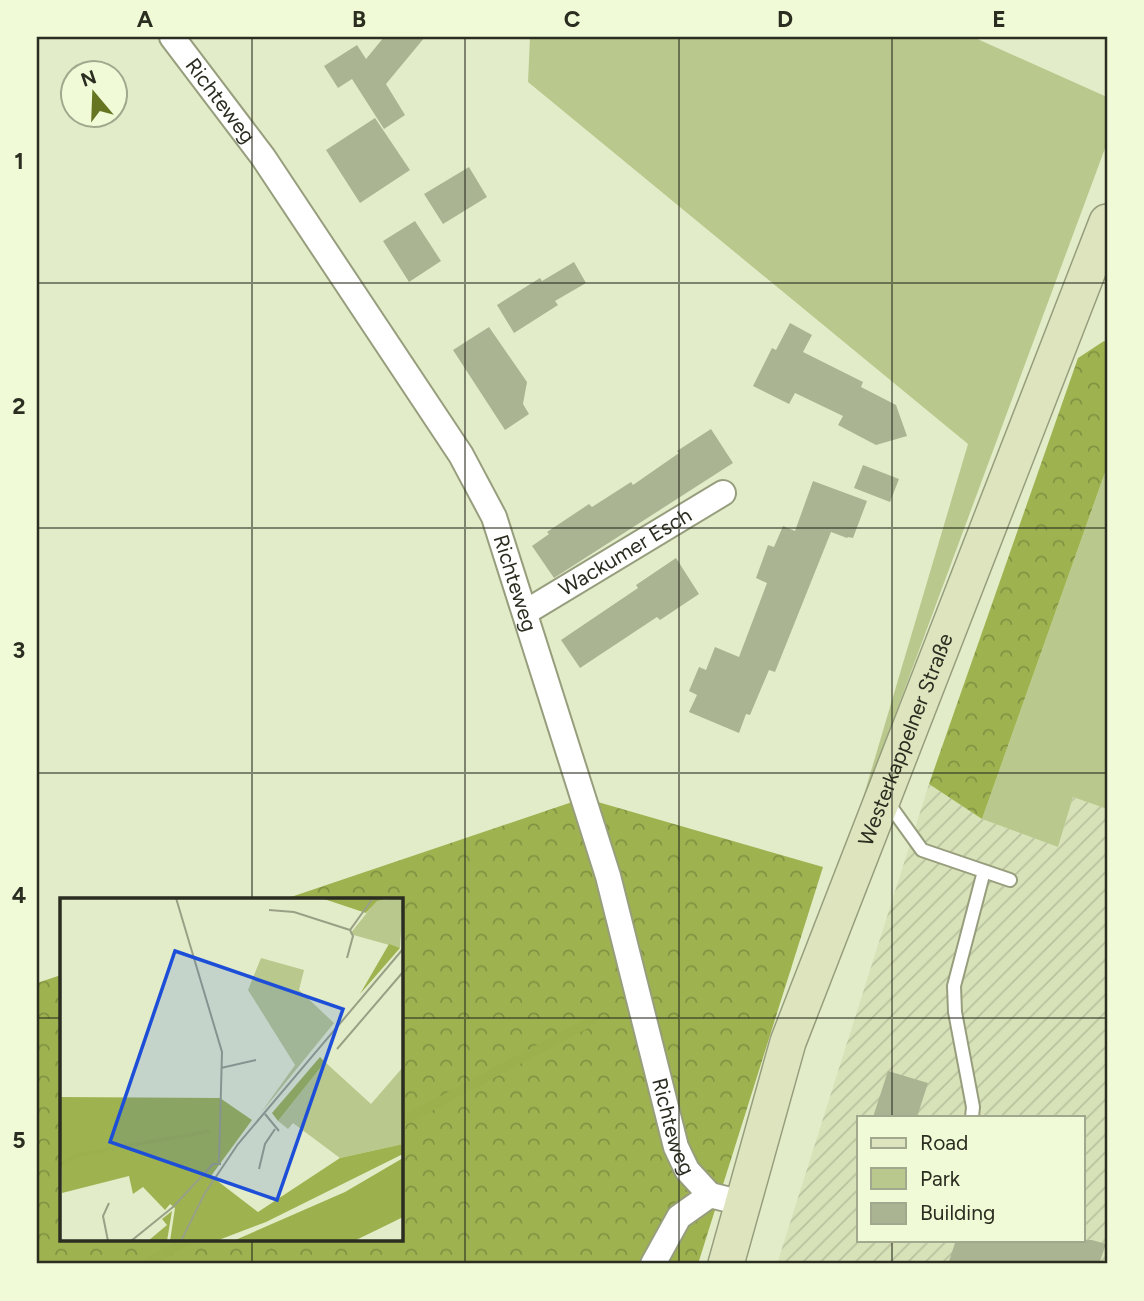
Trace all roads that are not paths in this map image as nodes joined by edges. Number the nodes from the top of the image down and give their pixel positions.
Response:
1 (172, 37) edge
2 (1107, 222) edge
3 (723, 494) dead end
4 (526, 612) junction
5 (884, 797) junction
6 (984, 871) junction
7 (1010, 880) dead end
8 (972, 1116) edge
9 (726, 1199) junction
10 (653, 1264) edge
11 (726, 1264) edge

1 - 4 street, Richteweg
2 - 5 main road, Westerkappelner Straße
3 - 4 street, Wackumer Esch
4 - 9 street, Richteweg
5 - 6 lane
5 - 9 main road, Westerkappelner Straße
6 - 7 lane
6 - 8 lane
9 - 10 street
9 - 11 main road, Westerkappelner Straße

